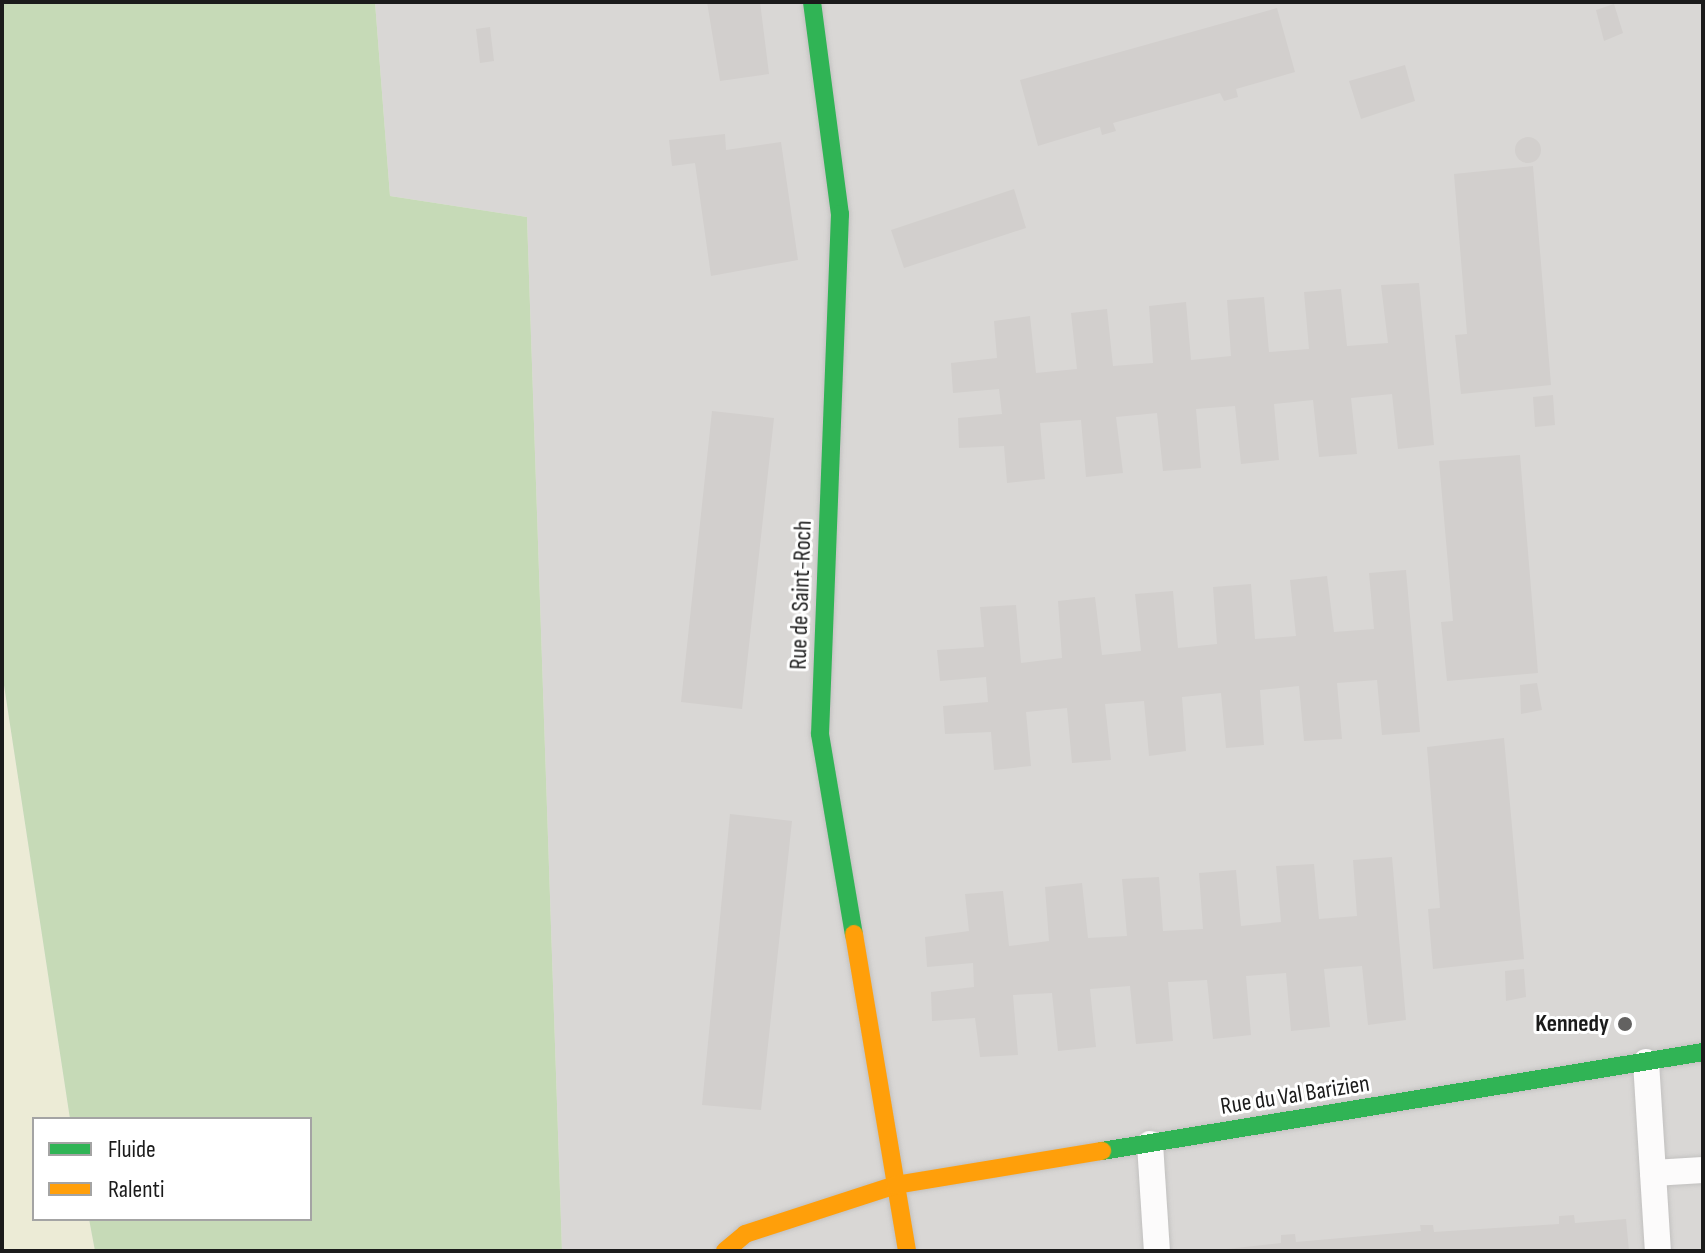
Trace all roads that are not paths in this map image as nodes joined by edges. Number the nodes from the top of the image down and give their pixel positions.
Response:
1 (812, 2) edge
2 (1703, 1052) edge
3 (1646, 1062) junction
4 (1150, 1144) junction
5 (1703, 1170) edge
6 (1653, 1173) junction
7 (896, 1185) junction
8 (725, 1251) edge
9 (907, 1251) edge
10 (1157, 1251) edge
11 (1658, 1251) edge

1 - 7 street, Rue de Saint-Roch
2 - 3 street, Rue du Val Barizien
3 - 4 street, Rue du Val Barizien
3 - 6 lane
4 - 7 street, Rue du Val Barizien
4 - 10 lane
5 - 6 lane
6 - 11 lane
7 - 8 street, Rue du Val Barizien
7 - 9 street, Rue de Saint-Roch

